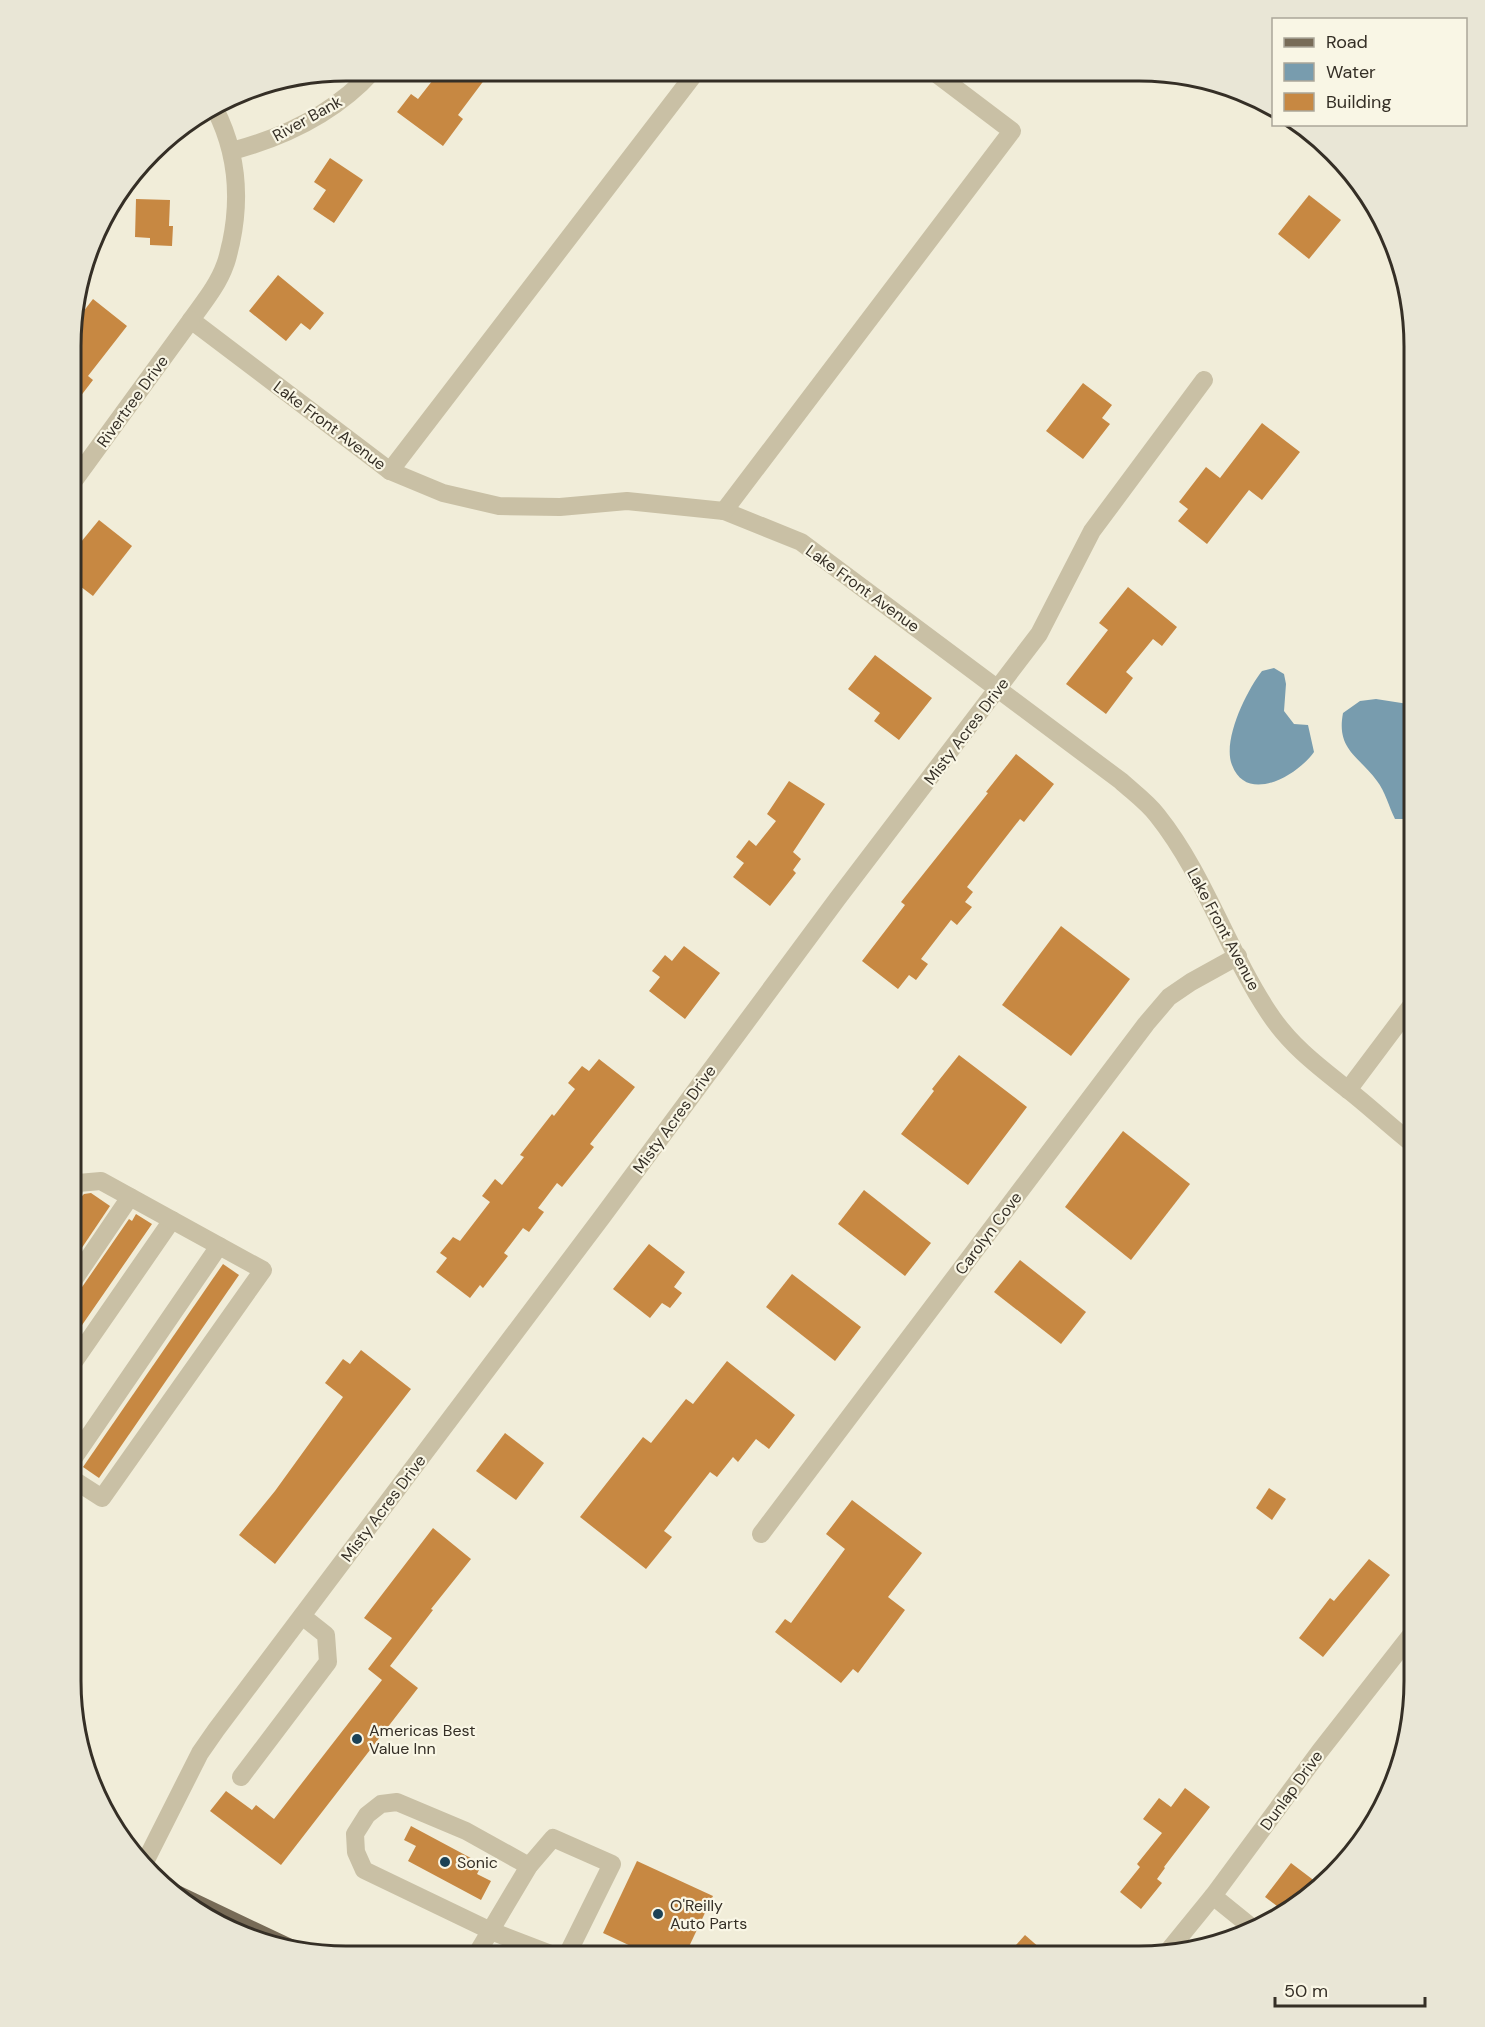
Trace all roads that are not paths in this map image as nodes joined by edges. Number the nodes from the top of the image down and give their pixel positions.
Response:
1 (364, 81) edge
2 (689, 81) edge
3 (946, 81) edge
4 (217, 114) edge
5 (232, 151) junction
6 (191, 320) junction
7 (1204, 380) dead end
8 (81, 471) edge
9 (390, 471) junction
10 (724, 511) junction
11 (999, 688) junction
12 (1238, 956) junction
13 (1404, 1015) edge
14 (1348, 1090) junction
15 (1404, 1136) edge
16 (81, 1183) edge
17 (130, 1197) junction
18 (172, 1220) junction
19 (219, 1246) junction
20 (81, 1269) edge
21 (81, 1352) edge
22 (81, 1447) edge
23 (81, 1484) edge
24 (761, 1534) dead end
25 (302, 1616) junction
26 (1404, 1644) edge
27 (241, 1777) dead end
28 (148, 1857) edge
29 (529, 1866) junction
30 (1213, 1896) junction
31 (1247, 1923) edge
32 (491, 1930) junction
33 (1174, 1944) edge
34 (481, 1946) edge
35 (531, 1946) edge
36 (571, 1946) edge

1 - 5 street, River Bank
2 - 9 street
3 - 10 street
4 - 5 street
5 - 6 street
6 - 8 street, Rivertree Drive
6 - 9 street, Lake Front Avenue
7 - 11 street, Misty Acres Drive
9 - 10 street, Lake Front Avenue
10 - 11 street, Lake Front Avenue
11 - 12 street, Lake Front Avenue
11 - 25 street, Misty Acres Drive
12 - 14 street, Lake Front Avenue
12 - 24 street, Carolyn Cove
13 - 14 street
14 - 15 street, Lake Front Avenue
16 - 17 street
17 - 18 street
17 - 20 street
18 - 19 street
18 - 21 street
19 - 22 street
19 - 23 street
25 - 27 street
25 - 28 street, Misty Acres Drive
26 - 30 street, Dunlap Drive
29 - 32 street
29 - 32 street
29 - 36 street
30 - 31 street
30 - 33 street, Dunlap Drive
32 - 34 street
32 - 35 street

